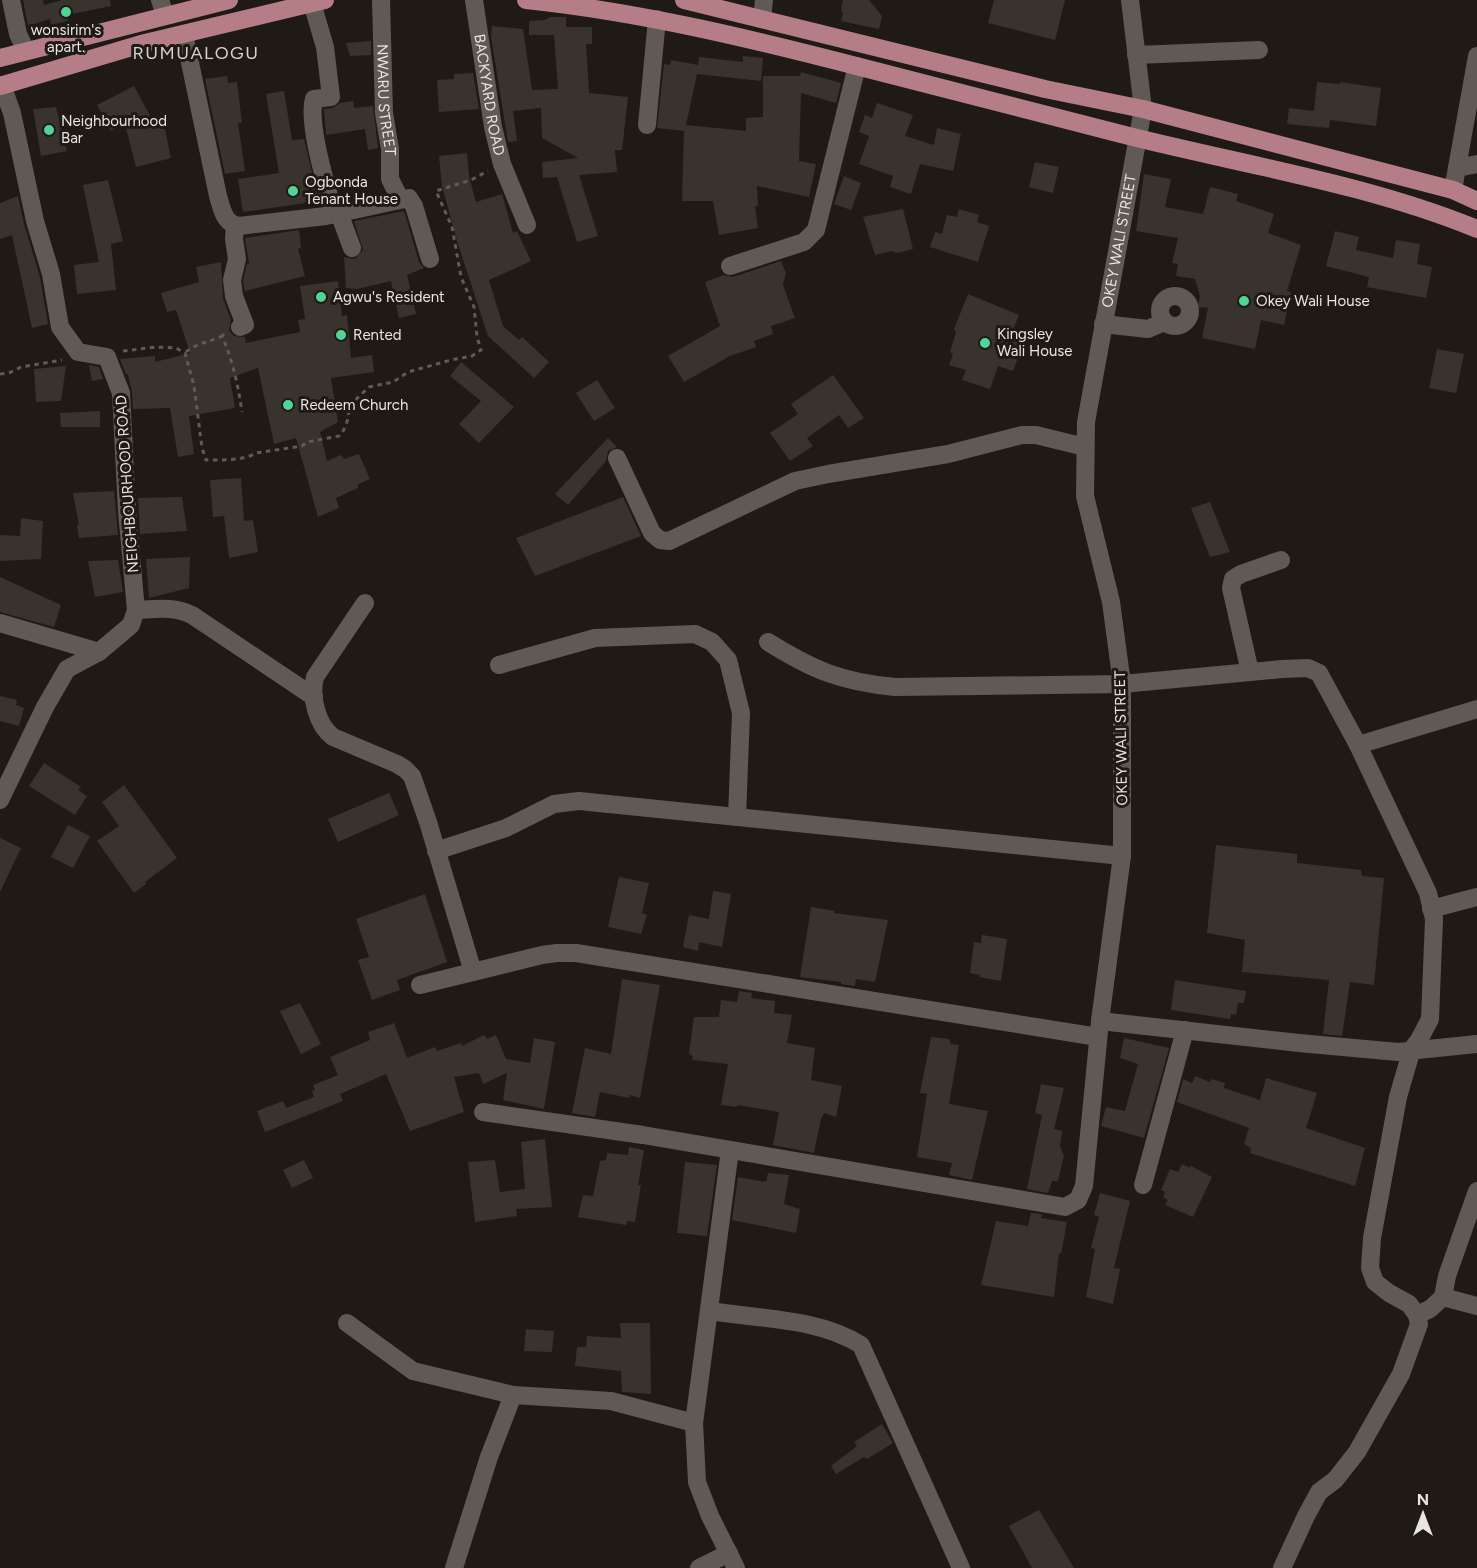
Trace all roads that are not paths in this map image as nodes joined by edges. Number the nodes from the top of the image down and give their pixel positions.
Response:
1 (11, 0) edge
2 (229, 0) edge
3 (381, 0) edge
4 (474, 0) edge
5 (526, 0) edge
6 (684, 0) edge
7 (764, 0) edge
8 (1130, 0) edge
9 (318, 1) edge
10 (163, 8) edge
11 (657, 19) junction
12 (762, 19) junction
13 (184, 34) junction
14 (1259, 50) dead end
15 (26, 51) junction
16 (1136, 55) junction
17 (1477, 56) edge
18 (0, 58) edge
19 (857, 66) junction
20 (1, 85) edge
21 (1143, 109) junction
22 (647, 125) dead end
23 (1137, 138) junction
24 (1477, 164) edge
25 (1457, 168) junction
26 (1453, 190) junction
27 (400, 199) junction
28 (1477, 201) edge
29 (336, 214) junction
30 (527, 225) dead end
31 (236, 226) junction
32 (1477, 229) edge
33 (352, 248) dead end
34 (430, 259) dead end
35 (730, 266) dead end
36 (1164, 322) dead end
37 (1103, 324) junction
38 (240, 327) road end
39 (1085, 447) junction
40 (617, 458) dead end
41 (1281, 560) dead end
42 (365, 603) dead end
43 (136, 610) junction
44 (0, 623) edge
45 (768, 642) dead end
46 (99, 652) junction
47 (499, 665) dead end
48 (1250, 672) junction
49 (1122, 684) junction
50 (314, 697) junction
51 (1477, 709) edge
52 (1358, 745) junction
53 (0, 800) edge
54 (737, 817) junction
55 (436, 851) junction
56 (1122, 856) junction
57 (1477, 897) edge
58 (1431, 909) junction
59 (473, 972) junction
60 (420, 985) dead end
61 (1099, 1029) junction
62 (1185, 1030) junction
63 (1477, 1044) edge
64 (1412, 1049) junction
65 (483, 1112) dead end
66 (730, 1150) junction
67 (1143, 1185) dead end
68 (1477, 1191) edge
69 (1443, 1297) junction
70 (1477, 1306) edge
71 (710, 1311) junction
72 (1417, 1315) junction
73 (347, 1323) dead end
74 (513, 1395) junction
75 (694, 1423) junction
76 (732, 1561) edge
77 (454, 1568) edge
78 (699, 1568) edge
79 (961, 1568) edge
80 (1282, 1568) edge

1 - 15 street
2 - 10 main road
3 - 27 street, NWARU STREET
4 - 30 street, BACKYARD ROAD
5 - 11 main road
6 - 12 main road
7 - 12 street
8 - 16 street, OKEY WALI STREET
9 - 13 main road
9 - 29 street
10 - 15 main road
11 - 19 main road
11 - 22 street
12 - 21 main road
13 - 20 main road
13 - 31 street
14 - 16 street
15 - 18 main road
16 - 21 street, OKEY WALI STREET
17 - 25 street
19 - 23 main road
19 - 35 street
20 - 43 street, NEIGHBOURHOOD ROAD
21 - 23 street, OKEY WALI STREET
21 - 26 main road
23 - 32 main road
23 - 37 street, OKEY WALI STREET
24 - 25 street
25 - 26 street
26 - 28 main road
27 - 29 street
27 - 34 street
29 - 31 street
29 - 33 street
31 - 38 street
36 - 37 street
37 - 39 street, OKEY WALI STREET
39 - 40 street
39 - 49 street, OKEY WALI STREET
41 - 48 street
42 - 50 street
43 - 46 street
43 - 50 street
44 - 46 street
45 - 49 street
46 - 53 street
47 - 54 street
48 - 49 street
48 - 52 street
49 - 56 street, OKEY WALI STREET
50 - 55 street
51 - 52 street
52 - 58 street
54 - 55 street
54 - 56 street
55 - 59 street
56 - 61 street, OKEY WALI STREET
57 - 58 street
58 - 64 street
59 - 60 street
59 - 61 street
61 - 62 street
61 - 66 street, OKEY WALI STREET
62 - 64 street
62 - 67 street
63 - 64 street
64 - 72 street
65 - 66 street
66 - 71 street
68 - 69 street
69 - 70 street
69 - 72 street
71 - 75 street
71 - 79 street
72 - 80 street
73 - 74 street
74 - 75 street
74 - 77 street
75 - 76 street
76 - 78 street

